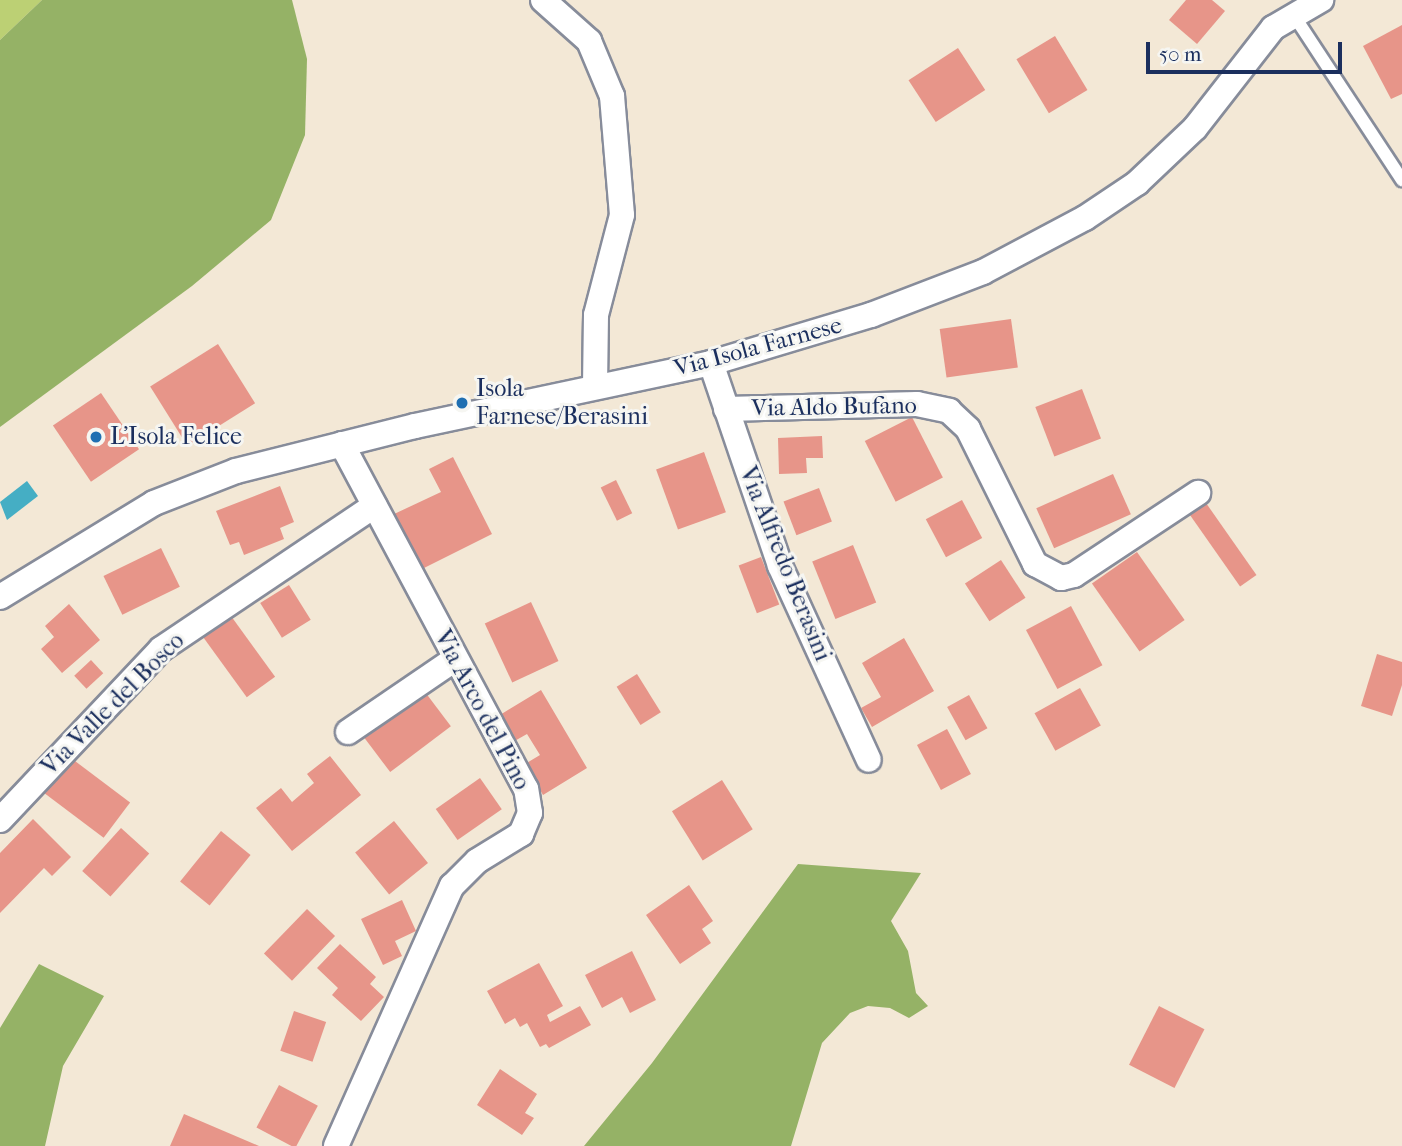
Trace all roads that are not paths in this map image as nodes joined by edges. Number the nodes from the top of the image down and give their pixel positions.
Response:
1 (543, 0) edge
2 (1321, 0) edge
3 (1293, 14) junction
4 (1402, 180) edge
5 (711, 363) junction
6 (595, 387) junction
7 (726, 410) junction
8 (342, 444) junction
9 (1198, 494) dead end
10 (374, 506) junction
11 (0, 597) edge
12 (456, 659) junction
13 (348, 732) dead end
14 (869, 760) dead end
15 (0, 820) edge
16 (336, 1146) edge

1 - 6 street
2 - 3 street, Via Isola Farnese
3 - 4 lane
3 - 5 street, Via Isola Farnese
5 - 6 street, Via Isola Farnese
5 - 7 street, Via Alfredo Berasini
6 - 8 street, Via Isola Farnese
7 - 9 street, Via Aldo Bufano
7 - 14 street, Via Alfredo Berasini
8 - 10 street, Via Arco del Pino
8 - 11 street, Via Isola Farnese
10 - 12 street, Via Arco del Pino
10 - 15 street, Via Valle del Bosco
12 - 13 street
12 - 16 street, Via Arco del Pino

